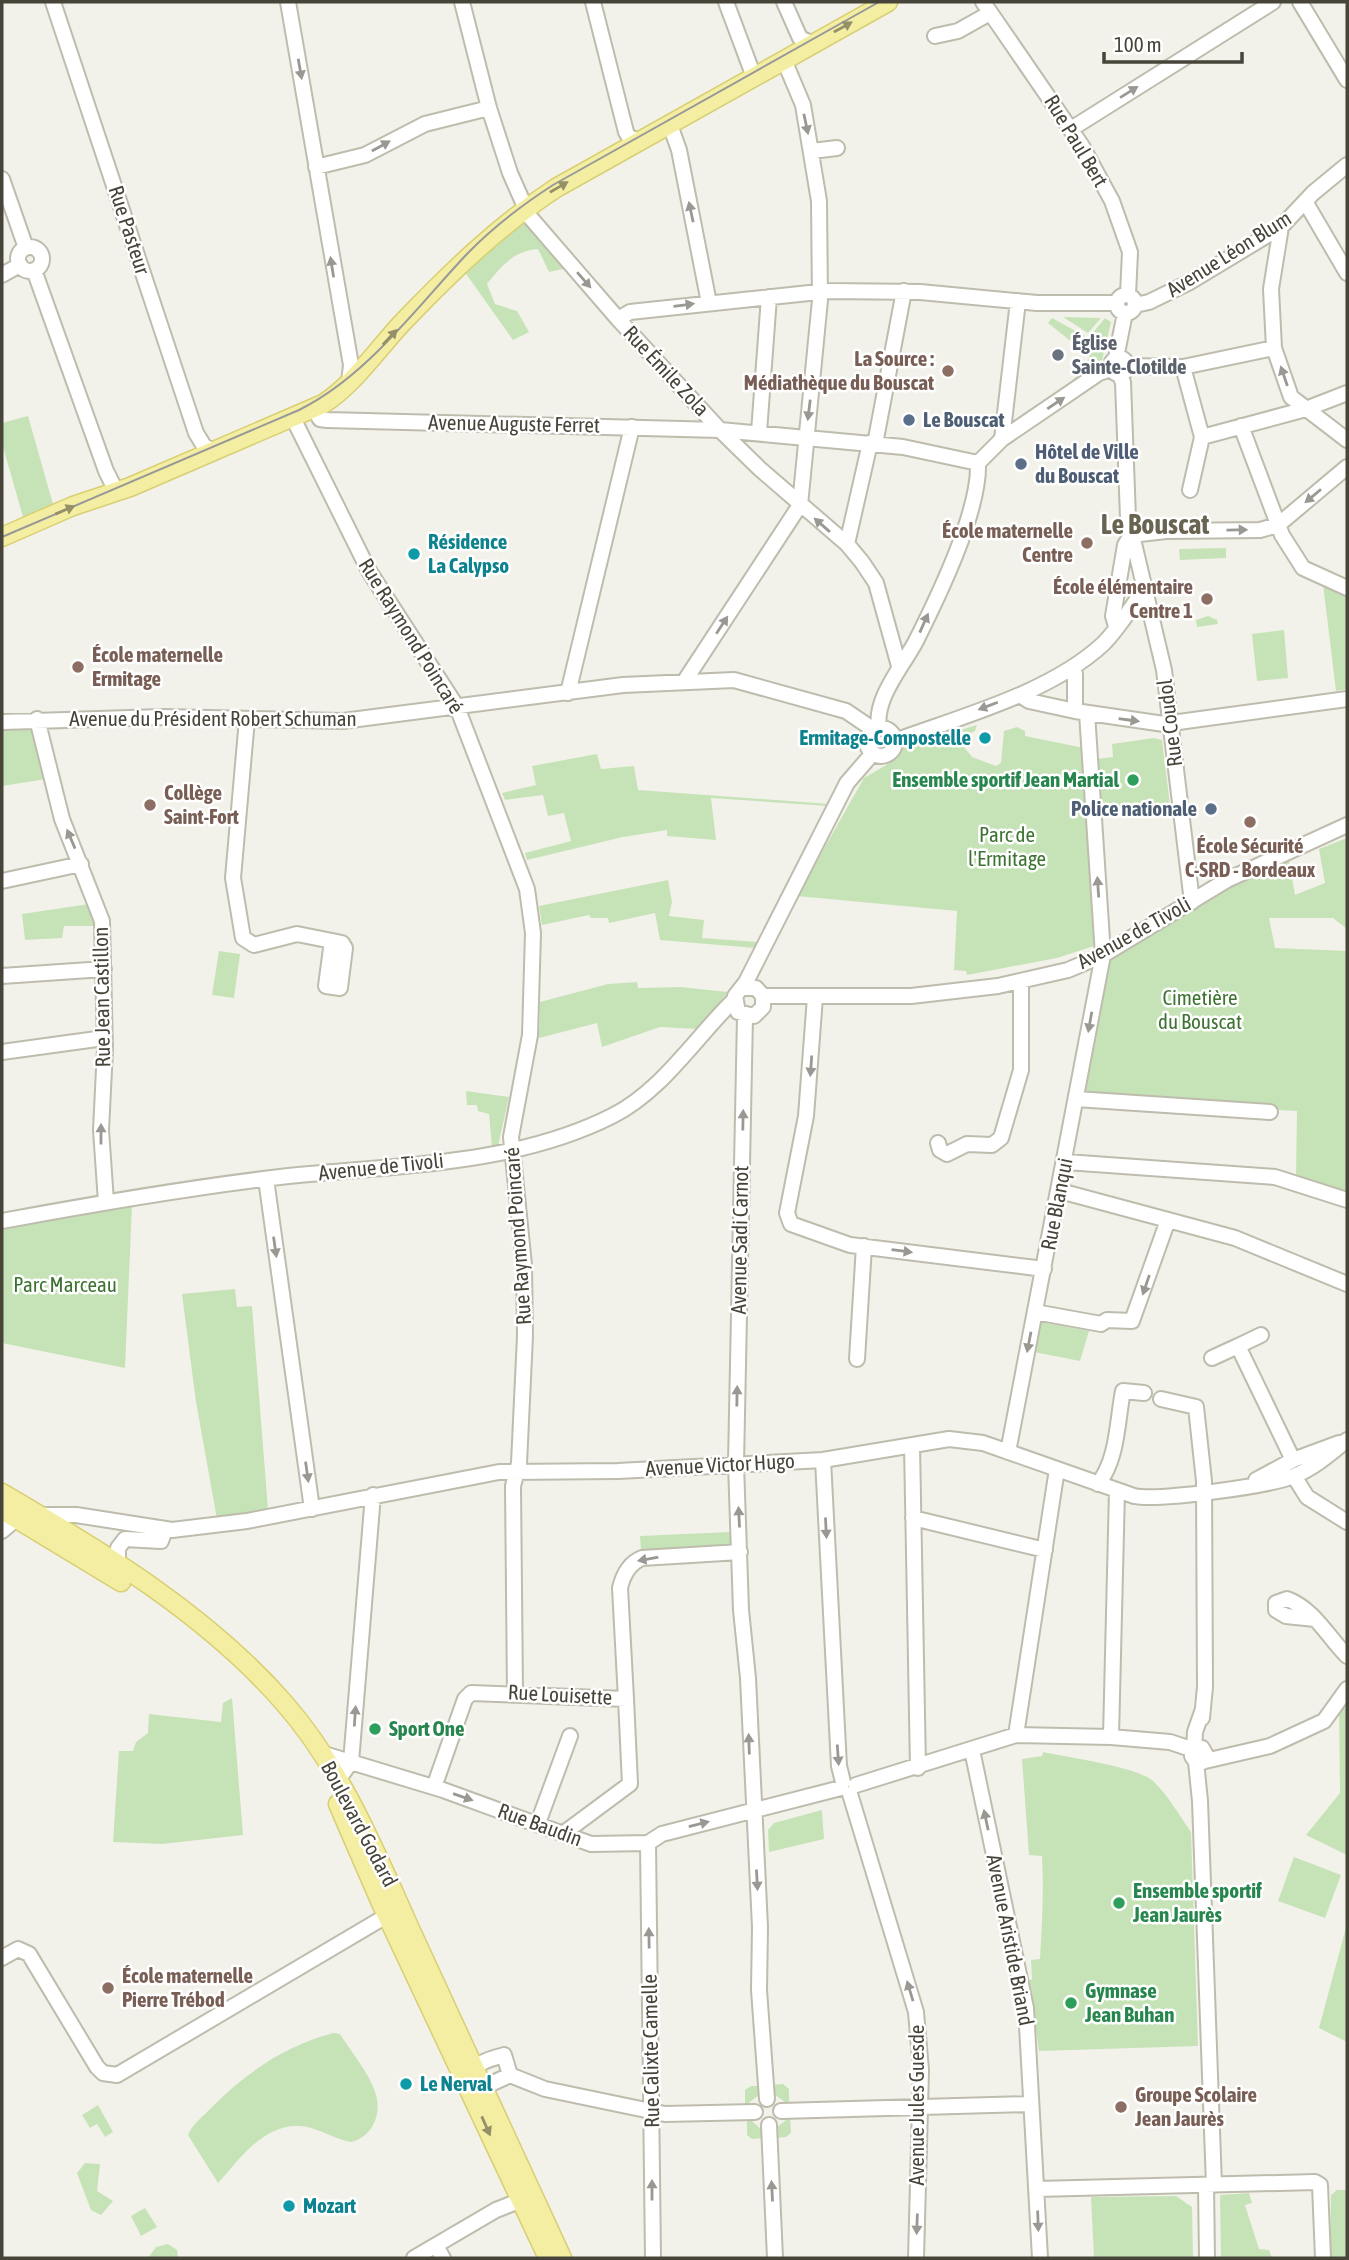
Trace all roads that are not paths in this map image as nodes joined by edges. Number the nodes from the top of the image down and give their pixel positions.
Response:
1 (53, 2) edge
2 (288, 2) edge
3 (462, 2) edge
4 (593, 2) edge
5 (726, 2) edge
6 (784, 2) edge
7 (888, 2) edge
8 (1273, 2) edge
9 (1300, 2) edge
10 (986, 7) edge
11 (935, 36) dead end
12 (813, 44) junction
13 (784, 60) junction
14 (754, 77) junction
15 (1347, 80) edge
16 (489, 108) junction
17 (670, 125) junction
18 (1071, 129) junction
19 (639, 141) junction
20 (837, 148) dead end
21 (812, 151) junction
22 (1347, 165) edge
23 (316, 167) junction
24 (2, 179) edge
25 (1306, 203) junction
26 (525, 209) junction
27 (1281, 227) junction
28 (26, 248) junction
29 (20, 265) junction
30 (34, 270) junction
31 (1347, 273) edge
32 (2, 275) edge
33 (904, 291) junction
34 (820, 293) junction
35 (769, 298) junction
36 (1018, 301) junction
37 (709, 303) junction
38 (1126, 304) junction
39 (618, 319) junction
40 (1274, 348) junction
41 (1118, 367) junction
42 (1183, 367) junction
43 (349, 382) junction
44 (1347, 393) edge
45 (314, 409) junction
46 (1306, 409) junction
47 (293, 418) junction
48 (1241, 426) junction
49 (632, 427) junction
50 (720, 430) junction
51 (759, 432) junction
52 (806, 437) junction
53 (1202, 438) junction
54 (1002, 439) junction
55 (1347, 440) edge
56 (873, 443) junction
57 (215, 451) junction
58 (978, 463) junction
59 (1347, 467) edge
60 (121, 490) junction
61 (1190, 490) dead end
62 (800, 505) junction
63 (1278, 525) junction
64 (1131, 535) junction
65 (2, 537) edge
66 (847, 544) junction
67 (1145, 589) junction
68 (1347, 589) edge
69 (1116, 627) junction
70 (899, 666) junction
71 (1072, 668) junction
72 (684, 682) junction
73 (568, 693) junction
74 (1020, 695) junction
75 (1347, 699) edge
76 (457, 706) junction
77 (1081, 712) junction
78 (37, 719) junction
79 (247, 719) junction
80 (2, 722) edge
81 (1170, 722) junction
82 (876, 729) junction
83 (895, 741) junction
84 (873, 752) junction
85 (1347, 825) edge
86 (81, 864) junction
87 (2, 881) edge
88 (1192, 902) junction
89 (332, 941) dead end
90 (1103, 955) junction
91 (104, 969) junction
92 (2, 976) edge
93 (1021, 981) junction
94 (815, 998) junction
95 (749, 1000) junction
96 (104, 1038) junction
97 (2, 1052) edge
98 (1076, 1099) junction
99 (1270, 1112) dead end
100 (938, 1143) dead end
101 (512, 1152) junction
102 (1066, 1162) junction
103 (266, 1179) junction
104 (1060, 1191) junction
105 (1347, 1200) edge
106 (106, 1202) junction
107 (2, 1213) edge
108 (1168, 1220) junction
109 (2, 1221) edge
110 (864, 1247) junction
111 (1044, 1269) junction
112 (1347, 1284) edge
113 (1035, 1311) junction
114 (1261, 1335) dead end
115 (1238, 1346) junction
116 (1212, 1358) dead end
117 (857, 1359) dead end
118 (1144, 1393) dead end
119 (1161, 1399) dead end
120 (1347, 1441) edge
121 (912, 1445) junction
122 (1008, 1452) junction
123 (823, 1460) junction
124 (1293, 1461) junction
125 (736, 1464) junction
126 (1057, 1469) junction
127 (517, 1472) junction
128 (1294, 1476) junction
129 (1098, 1484) junction
130 (1255, 1485) junction
131 (1117, 1490) junction
132 (1203, 1491) junction
133 (373, 1495) junction
134 (7, 1509) edge
135 (312, 1509) junction
136 (39, 1515) junction
137 (76, 1515) junction
138 (913, 1518) junction
139 (1347, 1522) edge
140 (165, 1530) junction
141 (1045, 1550) junction
142 (740, 1552) junction
143 (118, 1567) junction
144 (1315, 1619) dead end
145 (1347, 1656) edge
146 (1347, 1689) edge
147 (516, 1693) junction
148 (625, 1699) junction
149 (1203, 1709) junction
150 (1195, 1732) junction
151 (1016, 1735) junction
152 (570, 1736) dead end
153 (1111, 1737) junction
154 (1153, 1740) junction
155 (1171, 1742) junction
156 (972, 1750) junction
157 (321, 1753) junction
158 (1200, 1756) junction
159 (351, 1762) junction
160 (918, 1768) junction
161 (338, 1780) junction
162 (434, 1787) junction
163 (848, 1787) junction
164 (753, 1812) junction
165 (538, 1823) junction
166 (564, 1833) junction
167 (648, 1843) junction
168 (398, 1899) junction
169 (388, 1917) junction
170 (2, 1958) edge
171 (463, 2042) junction
172 (510, 2075) junction
173 (476, 2081) junction
174 (767, 2099) junction
175 (1031, 2104) junction
176 (920, 2107) junction
177 (781, 2111) junction
178 (652, 2112) junction
179 (755, 2112) junction
180 (769, 2125) junction
181 (527, 2182) junction
182 (1210, 2185) junction
183 (1037, 2189) junction
184 (519, 2201) junction
185 (439, 2252) edge
186 (414, 2258) edge
187 (548, 2258) edge
188 (556, 2258) edge
189 (562, 2258) edge
190 (653, 2258) edge
191 (775, 2258) edge
192 (916, 2258) edge
193 (1040, 2258) edge
194 (1207, 2258) edge
195 (1324, 2258) edge

1 - 57 street, Rue Pasteur
2 -> 23 street
3 - 16 street
4 - 19 street
5 - 14 street
6 - 12 street
12 -> 7 main road
18 -> 8 street
9 - 15 street
10 - 11 street
10 - 18 street, Rue Paul Bert
12 - 13 main road
13 - 14 main road
13 -> 21 street
14 - 17 main road
23 -> 16 street
16 - 26 street
17 - 19 main road
37 -> 17 street
18 - 38 street, Rue Paul Bert
26 -> 19 main road
20 - 21 street
21 - 34 street
22 - 25 street, Avenue Léon Blum
43 -> 23 street
24 - 28 street
25 - 27 street, Avenue Léon Blum
25 - 31 street
26 -> 39 street, Rue Émile Zola
43 -> 26 main road
27 - 38 street, Avenue Léon Blum
27 - 40 street
28 - 29 street
28 - 30 street
29 - 30 street
29 - 32 street
30 - 60 street
33 - 34 street
33 - 36 street
33 - 56 street
34 - 35 street
34 -> 52 street
35 - 37 street
35 - 51 street
36 - 38 street
36 - 54 street
39 -> 37 street
38 - 41 street, Rue Paul Bert
39 - 50 street, Rue Émile Zola
40 - 42 street
46 -> 40 street
41 - 42 street
54 -> 41 street
41 - 64 street
42 - 53 street
43 - 45 main road
44 - 46 street
45 - 47 main road
45 - 49 street, Avenue Auguste Ferret
46 - 48 street
46 - 55 street
47 - 57 main road
47 - 76 street, Rue Raymond Poincaré
48 - 53 street
48 - 63 street
49 - 50 street, Avenue Auguste Ferret
49 - 73 street
50 - 51 street, Rue Émile Zola
50 - 62 street
51 - 52 street, Rue Émile Zola
52 - 56 street, Rue Émile Zola
52 - 62 street
53 - 61 street
54 - 58 street
56 - 58 street, Rue Émile Zola
56 - 66 street
57 - 60 main road
70 -> 58 street
59 -> 63 street
65 -> 60 main road
66 -> 62 street
72 -> 62 street
64 -> 63 street
63 - 68 street
64 - 67 street, Rue Coudol
64 - 69 street
66 - 70 street
67 - 69 street
67 - 81 street, Rue Coudol
69 - 71 street
70 - 82 street
71 - 74 street
71 - 77 street, Rue Blanqui
72 - 73 street, Avenue du Président Robert Schuman
72 - 82 street, Avenue du Président Robert Schuman
73 - 76 street, Avenue du Président Robert Schuman
74 - 77 street
74 -> 83 street
75 - 81 street
76 - 79 street, Avenue du Président Robert Schuman
76 - 101 street, Rue Raymond Poincaré
77 -> 81 street
90 -> 77 street, Rue Blanqui
78 - 79 street, Avenue du Président Robert Schuman
78 - 80 street, Avenue du Président Robert Schuman
86 -> 78 street, Rue Jean Castillon
79 - 89 street
81 - 88 street, Rue Coudol
82 - 83 street
82 - 84 street
83 - 84 street
84 - 95 street
85 - 88 street, Avenue de Tivoli
86 - 87 street
86 - 91 street, Rue Jean Castillon
88 - 90 street, Avenue de Tivoli
90 - 93 street, Avenue de Tivoli
90 -> 98 street, Rue Blanqui
91 - 92 street
91 - 96 street, Rue Jean Castillon
93 - 94 street, Avenue de Tivoli
93 - 100 street
94 - 95 street, Avenue de Tivoli
94 -> 110 street
95 - 101 street, Avenue de Tivoli
125 -> 95 street, Avenue Sadi Carnot
96 - 97 street
106 -> 96 street, Rue Jean Castillon
98 - 99 street
98 - 102 street, Rue Blanqui
101 - 103 street, Avenue de Tivoli
101 - 127 street, Rue Raymond Poincaré
102 - 104 street, Rue Blanqui
102 - 105 street
103 - 106 street, Avenue de Tivoli
103 -> 135 street
104 - 108 street
104 - 111 street, Rue Blanqui
106 - 109 street, Avenue de Tivoli
107 - 109 street
108 - 112 street
108 -> 113 street
110 -> 111 street
110 - 117 street
111 - 113 street, Rue Blanqui
113 -> 122 street, Rue Blanqui
114 - 115 street
115 - 116 street
115 - 124 street
118 - 129 street
119 - 132 street
120 - 124 street
120 - 128 street, Avenue Victor Hugo
121 - 122 street, Avenue Victor Hugo
121 - 123 street, Avenue Victor Hugo
121 - 138 street
122 - 126 street, Avenue Victor Hugo
123 - 125 street, Avenue Victor Hugo
123 -> 163 street, Avenue Jules Guesde
124 - 130 street
125 - 127 street, Avenue Victor Hugo
142 -> 125 street, Avenue Sadi Carnot
126 - 129 street, Avenue Victor Hugo
126 - 141 street
127 - 133 street, Avenue Victor Hugo
127 - 147 street, Rue Raymond Poincaré
128 - 130 street, Avenue Victor Hugo
128 - 139 street
129 - 131 street, Avenue Victor Hugo
130 - 132 street, Avenue Victor Hugo
131 - 132 street, Avenue Victor Hugo
131 - 153 street
132 - 149 street
133 - 135 street, Avenue Victor Hugo
159 -> 133 street
134 - 136 main road, Boulevard Godard
134 - 137 street, Avenue Victor Hugo
134 - 169 main road, Boulevard Godard
135 - 140 street, Avenue Victor Hugo
136 - 137 street, Avenue Victor Hugo
136 - 143 main road, Boulevard Godard
137 - 140 street, Avenue Victor Hugo
138 - 141 street
138 - 160 street
140 - 143 street
141 - 151 street
142 -> 148 street
164 -> 142 street, Avenue Sadi Carnot
143 - 157 main road, Boulevard Godard
144 - 145 street
146 - 158 street
147 - 148 street, Rue Louisette
147 - 162 street, Rue Louisette
148 - 166 street, Rue Louisette
149 - 150 street
149 - 158 street
150 - 155 street
150 - 158 street
151 - 153 street, Rue Baudin
151 - 156 street, Rue Baudin
152 - 165 street
153 - 154 street, Rue Baudin
154 - 155 street, Rue Baudin
154 - 158 street, Rue Baudin
155 - 158 street, Rue Baudin
156 - 160 street, Rue Baudin
175 -> 156 street, Avenue Aristide Briand
157 - 159 street, Rue Baudin
157 - 161 main road, Boulevard Godard
158 - 182 street
159 - 161 street
159 - 162 street, Rue Baudin
160 - 163 street, Rue Baudin
161 - 168 main road, Boulevard Godard
162 -> 165 street, Rue Baudin
163 - 164 street, Rue Baudin
176 -> 163 street, Avenue Jules Guesde
167 -> 164 street, Rue Baudin
164 -> 174 street, Avenue Sadi Carnot
165 - 166 street, Rue Baudin
166 - 167 street, Rue Baudin
178 -> 167 street, Rue Calixte Camelle
168 - 169 street
168 - 171 main road, Boulevard Godard
169 - 170 street
169 - 171 street
169 - 173 main road, Boulevard Godard
171 - 173 main road, Boulevard Godard
172 - 173 street
172 - 173 street
172 - 178 street
173 - 181 main road, Boulevard Godard
173 -> 184 main road, Boulevard Godard
174 - 177 street
174 - 179 street
175 - 176 street
175 - 183 street, Avenue Aristide Briand
176 - 177 street
176 -> 192 street, Avenue Jules Guesde
177 - 180 street
178 - 179 street
190 -> 178 street, Rue Calixte Camelle
179 - 180 street
191 -> 180 street
181 - 184 street
181 - 189 main road, Boulevard Godard
182 - 183 street
182 - 194 street
182 - 195 street
183 -> 193 street, Avenue Aristide Briand
184 - 185 street
184 - 187 main road, Boulevard Godard
184 - 188 street
185 - 186 street

